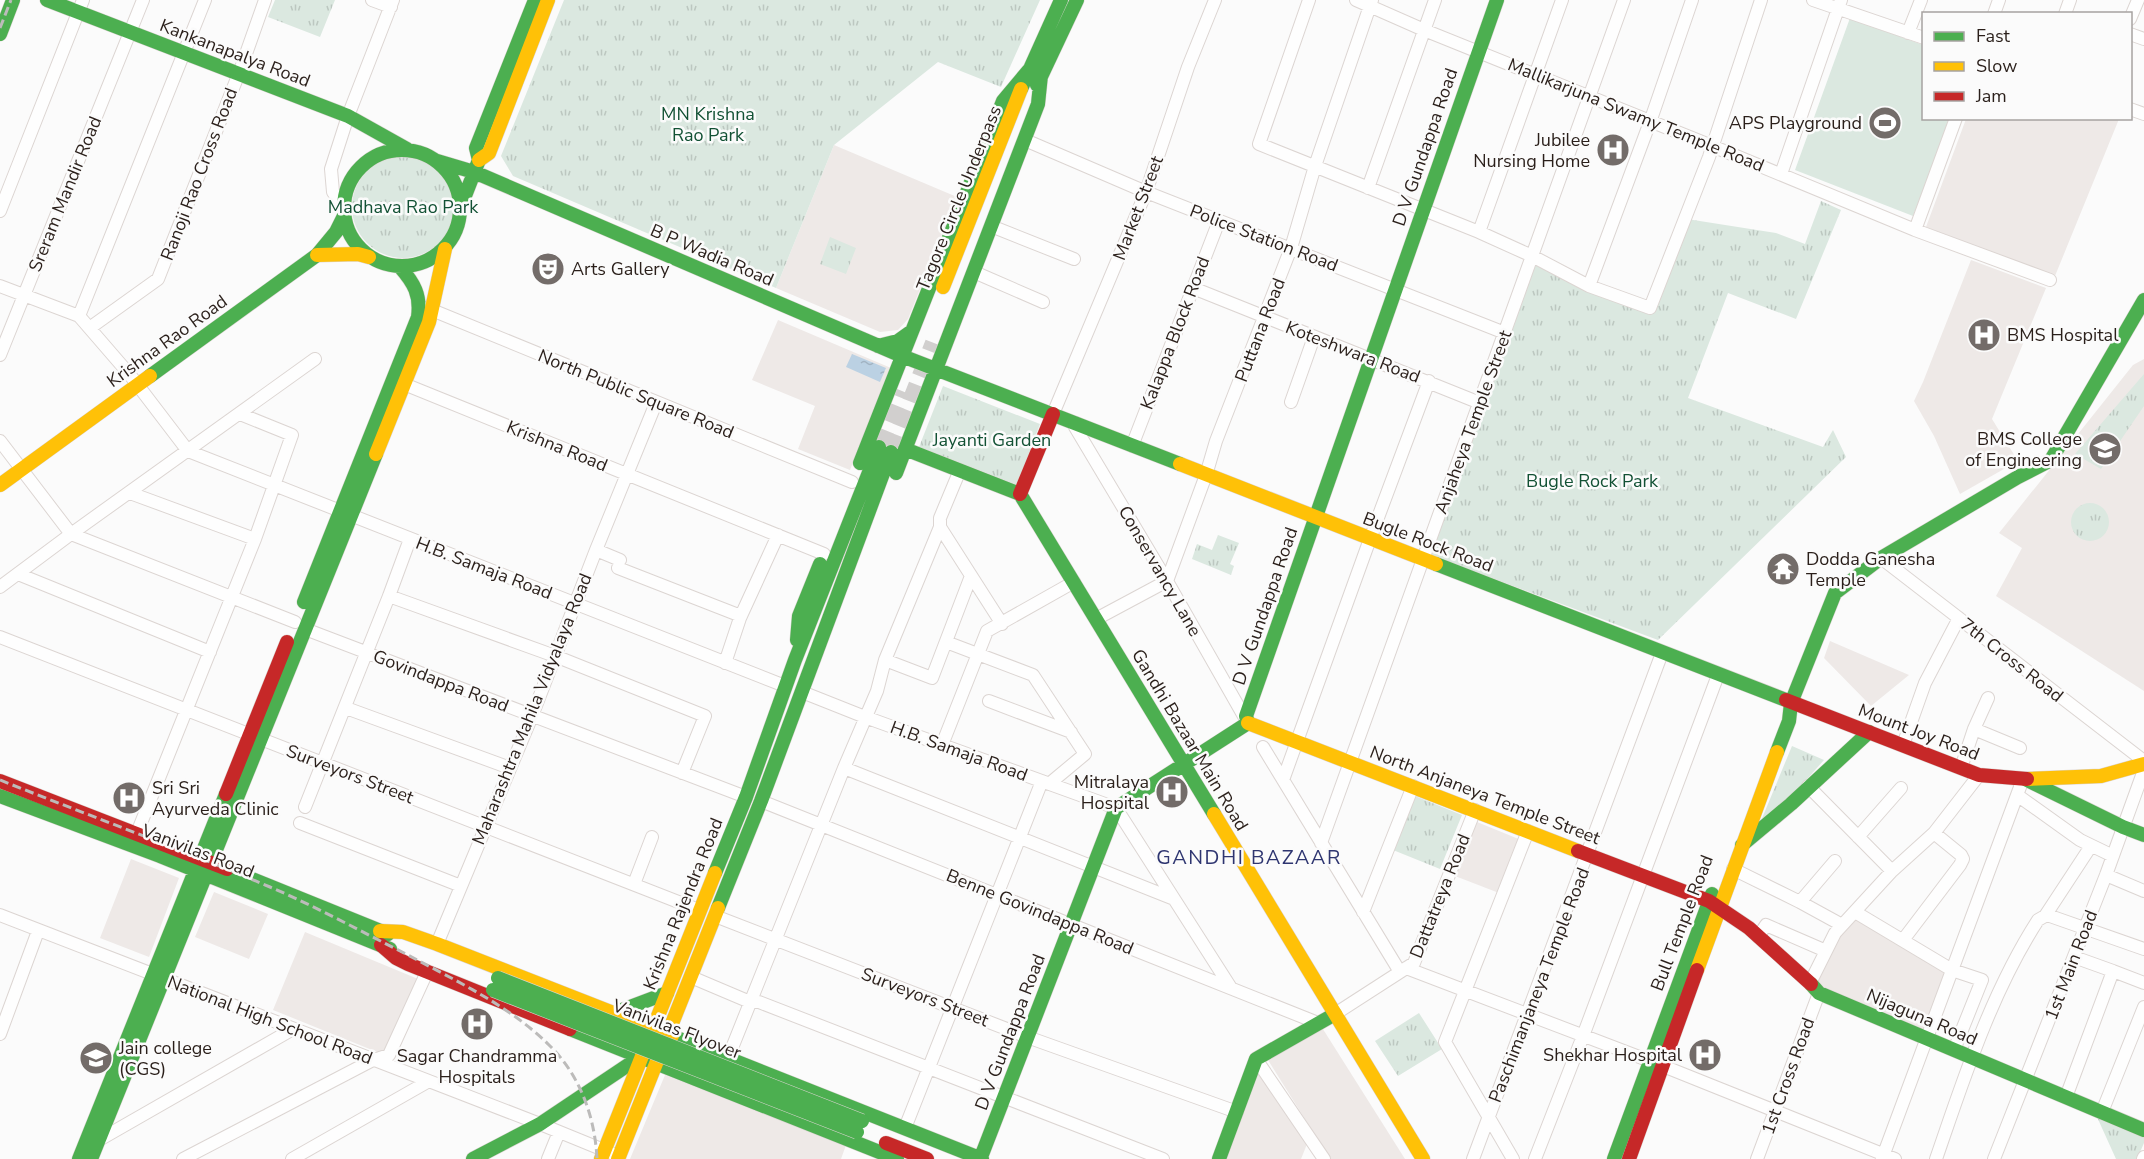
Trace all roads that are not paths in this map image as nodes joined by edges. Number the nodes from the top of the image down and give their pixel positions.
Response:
1 (14, 0) edge
2 (47, 0) edge
3 (143, 0) edge
4 (205, 0) edge
5 (266, 0) edge
6 (372, 0) edge
7 (535, 0) edge
8 (548, 0) edge
9 (1061, 0) edge
10 (1077, 0) edge
11 (1215, 0) edge
12 (1309, 0) edge
13 (1356, 0) edge
14 (1435, 0) edge
15 (1497, 0) edge
16 (1562, 0) edge
17 (1624, 0) edge
18 (1692, 0) edge
19 (1761, 0) edge
20 (1813, 0) edge
21 (1921, 0) edge
22 (2138, 0) edge
23 (1371, 3) edge
24 (392, 4) edge
25 (1840, 4) edge
26 (81, 6) edge
27 (2132, 14) edge
28 (1424, 30) junction
29 (130, 32) junction
30 (1908, 33) junction
31 (0, 34) edge
32 (1922, 38) edge
33 (1478, 51) junction
34 (184, 53) junction
35 (1035, 73) junction
36 (238, 74) junction
37 (1536, 75) junction
38 (1589, 97) junction
39 (348, 116) junction
40 (1955, 120) edge
41 (1650, 122) junction
42 (1025, 140) junction
43 (1712, 146) junction
44 (407, 149) junction
45 (437, 161) junction
46 (476, 166) junction
47 (1315, 166) junction
48 (1781, 174) junction
49 (1368, 188) junction
50 (1146, 192) junction
51 (461, 206) junction
52 (1422, 210) junction
53 (343, 211) junction
54 (0, 212) edge
55 (1219, 221) junction
56 (991, 226) junction
57 (1915, 230) junction
58 (1479, 232) junction
59 (1291, 248) junction
60 (445, 249) junction
61 (317, 255) junction
62 (1532, 256) junction
63 (369, 257) junction
64 (1074, 259) dead end
65 (400, 267) junction
66 (974, 272) junction
67 (2050, 280) dead end
68 (0, 286) edge
69 (1589, 286) junction
70 (1193, 288) junction
71 (1395, 289) junction
72 (24, 295) junction
73 (2144, 300) edge
74 (1043, 302) dead end
75 (427, 308) junction
76 (80, 316) junction
77 (1265, 318) junction
78 (91, 327) junction
79 (1505, 333) junction
80 (1314, 337) junction
81 (923, 338) junction
82 (878, 346) junction
83 (0, 355) edge
84 (902, 356) junction
85 (315, 359) dead end
86 (1370, 360) junction
87 (936, 369) junction
88 (1429, 381) junction
89 (137, 384) junction
90 (404, 384) junction
91 (1291, 402) dead end
92 (656, 403) junction
93 (1480, 403) junction
94 (240, 414) junction
95 (1053, 414) junction
96 (1076, 423) junction
97 (0, 441) edge
98 (1132, 446) junction
99 (892, 449) junction
100 (188, 451) junction
101 (22, 468) junction
102 (960, 470) junction
103 (627, 474) junction
104 (1206, 475) junction
105 (852, 482) junction
106 (0, 485) edge
107 (273, 485) junction
108 (130, 493) junction
109 (1020, 494) junction
110 (345, 514) junction
111 (1315, 517) junction
112 (940, 527) junction
113 (71, 534) junction
114 (778, 535) junction
115 (255, 539) junction
116 (410, 539) junction
117 (1370, 539) junction
118 (596, 550) junction
119 (824, 554) junction
120 (1881, 558) junction
121 (1424, 560) junction
122 (18, 574) junction
123 (971, 576) junction
124 (1167, 581) junction
125 (1074, 582) junction
126 (0, 587) edge
127 (389, 596) junction
128 (232, 597) junction
129 (575, 604) junction
130 (741, 616) junction
131 (1959, 618) junction
132 (1096, 619) junction
133 (1002, 624) junction
134 (300, 625) junction
135 (0, 637) edge
136 (946, 642) junction
137 (210, 652) junction
138 (367, 653) junction
139 (1662, 653) junction
140 (978, 654) junction
141 (555, 656) junction
142 (795, 660) junction
143 (885, 660) junction
144 (725, 663) junction
145 (1718, 675) junction
146 (785, 686) junction
147 (802, 692) junction
148 (1988, 698) dead end
149 (988, 701) dead end
150 (1791, 702) junction
151 (346, 708) junction
152 (187, 711) junction
153 (532, 716) junction
154 (865, 717) junction
155 (1247, 720) junction
156 (1974, 729) junction
157 (1071, 732) junction
158 (1869, 732) junction
159 (255, 737) junction
160 (1298, 741) junction
161 (942, 745) junction
162 (1903, 745) junction
163 (1263, 747) dead end
164 (2020, 748) dead end
165 (1352, 762) junction
166 (2144, 762) edge
167 (323, 763) junction
168 (1184, 764) junction
169 (510, 768) junction
170 (844, 768) junction
171 (1961, 768) junction
172 (682, 773) junction
173 (1978, 775) junction
174 (2143, 776) edge
175 (2023, 779) junction
176 (1283, 780) junction
177 (0, 781) edge
178 (1046, 783) junction
179 (1413, 786) junction
180 (1808, 786) junction
181 (1901, 788) dead end
182 (2017, 795) junction
183 (0, 796) edge
184 (746, 797) junction
185 (761, 801) junction
186 (305, 807) dead end
187 (1116, 808) junction
188 (1475, 810) junction
189 (300, 823) dead end
190 (822, 825) junction
191 (485, 826) junction
192 (2123, 827) junction
193 (1528, 831) junction
194 (1934, 833) junction
195 (137, 834) junction
196 (2144, 835) edge
197 (652, 837) dead end
198 (1858, 837) junction
199 (1019, 838) junction
200 (1322, 843) junction
201 (1741, 846) junction
202 (2091, 846) junction
203 (1588, 854) junction
204 (2113, 856) junction
205 (1835, 861) dead end
206 (203, 866) junction
207 (1093, 867) junction
208 (1732, 869) junction
209 (1892, 871) junction
210 (2106, 875) junction
211 (1643, 876) junction
212 (634, 884) junction
213 (461, 886) junction
214 (2144, 891) edge
215 (996, 895) junction
216 (1175, 900) junction
217 (1800, 902) junction
218 (1714, 904) junction
219 (699, 910) junction
220 (1363, 912) junction
221 (1855, 912) junction
222 (0, 915) edge
223 (715, 916) junction
224 (2044, 916) junction
225 (1071, 924) junction
226 (1842, 925) junction
227 (2085, 927) junction
228 (38, 931) junction
229 (1758, 937) junction
230 (380, 938) junction
231 (777, 940) junction
232 (1903, 940) junction
233 (437, 944) junction
234 (2144, 949) edge
235 (1826, 951) junction
236 (2074, 957) junction
237 (1403, 970) junction
238 (1952, 970) junction
239 (2113, 971) junction
240 (428, 972) junction
241 (159, 976) junction
242 (692, 978) junction
243 (2144, 983) edge
244 (1231, 988) junction
245 (1814, 988) junction
246 (1465, 991) junction
247 (667, 993) junction
248 (750, 1002) junction
249 (952, 1006) junction
250 (2144, 1007) edge
251 (615, 1013) junction
252 (1335, 1014) junction
253 (1526, 1014) junction
254 (1318, 1023) junction
255 (652, 1028) junction
256 (294, 1029) junction
257 (0, 1034) edge
258 (669, 1034) junction
259 (1028, 1036) junction
260 (1583, 1036) junction
261 (1927, 1039) junction
262 (2131, 1040) junction
263 (2144, 1045) edge
264 (1954, 1050) junction
265 (1971, 1057) junction
266 (640, 1058) junction
267 (728, 1058) junction
268 (1256, 1059) junction
269 (371, 1060) junction
270 (1649, 1061) junction
271 (655, 1064) junction
272 (1663, 1066) junction
273 (930, 1067) junction
274 (119, 1074) junction
275 (2026, 1080) junction
276 (429, 1081) junction
277 (2066, 1097) junction
278 (1004, 1098) junction
279 (1237, 1112) junction
280 (1775, 1112) junction
281 (2102, 1112) junction
282 (1489, 1116) junction
283 (540, 1124) junction
284 (905, 1128) junction
285 (2144, 1130) edge
286 (559, 1132) junction
287 (860, 1133) junction
288 (99, 1140) junction
289 (602, 1155) edge
290 (479, 1157) edge
291 (618, 1158) edge
292 (981, 1158) edge
293 (1887, 1158) edge
294 (79, 1159) edge
295 (91, 1159) edge
296 (183, 1159) edge
297 (292, 1159) edge
298 (548, 1159) edge
299 (855, 1159) edge
300 (897, 1159) edge
301 (927, 1159) edge
302 (962, 1159) edge
303 (1163, 1159) edge
304 (1219, 1159) edge
305 (1324, 1159) edge
306 (1423, 1159) edge
307 (1473, 1159) edge
308 (1513, 1159) edge
309 (1534, 1159) edge
310 (1614, 1159) edge
311 (1629, 1159) edge
312 (1757, 1159) edge
313 (1936, 1159) edge
314 (1994, 1159) edge

1 - 31 main road
2 - 26 main road, Kankanapalya Road
3 - 29 street, Sreram Mandir Road
4 - 34 street
5 - 36 street, Ranoji Rao Cross Road
6 - 24 street
7 - 46 main road
8 - 46 main road
9 - 35 main road
10 - 35 main road
11 - 50 street, Market Street
12 - 47 street
13 - 23 street, Mallikarjuna Swamy Temple Road
14 - 28 street
15 - 33 main road, D V Gundappa Road
16 - 37 street
17 - 38 street, Anjaheya Temple Street
18 - 41 street
19 - 43 street
20 - 25 street
21 - 30 street
22 - 27 street
23 - 28 street, Mallikarjuna Swamy Temple Road
23 - 47 street, Puttana Road
24 - 39 street
25 - 30 street
25 - 48 street
26 - 29 main road, Kankanapalya Road
26 - 54 street
28 - 33 street, Mallikarjuna Swamy Temple Road
28 - 49 street
29 - 34 main road, Kankanapalya Road
29 - 72 street, Sreram Mandir Road
30 - 32 street
33 - 37 street, Mallikarjuna Swamy Temple Road
33 - 52 main road, D V Gundappa Road
34 - 36 main road, Kankanapalya Road
34 - 76 street
35 - 42 main road
35 - 81 main road, Tagore Circle Underpass
35 - 81 main road
36 - 39 main road, Kankanapalya Road
36 - 78 street, Ranoji Rao Cross Road
37 - 38 street, Mallikarjuna Swamy Temple Road
37 - 58 street
38 - 41 street, Mallikarjuna Swamy Temple Road
38 - 62 street, Anjaheya Temple Street
39 - 44 main road, Kankanapalya Road
39 - 53 street
40 - 57 street
41 - 43 street, Mallikarjuna Swamy Temple Road
41 - 69 street
42 - 50 street, Police Station Road
42 - 56 main road
43 - 48 street, Mallikarjuna Swamy Temple Road
43 - 69 street
44 - 45 main road
44 - 53 main road
45 - 46 main road
45 - 51 main road
46 - 51 main road
46 - 82 main road, B P Wadia Road
47 - 49 street
47 - 59 street, Puttana Road
48 - 57 street, Mallikarjuna Swamy Temple Road
49 - 52 street
50 - 55 street, Police Station Road
50 - 95 street, Market Street
51 - 60 main road
52 - 58 street
52 - 71 main road, D V Gundappa Road
53 - 61 main road, Krishna Rao Road
53 - 63 main road
55 - 59 street, Police Station Road
55 - 70 street, Kalappa Block Road
56 - 64 street
56 - 66 main road
57 - 67 street, Mallikarjuna Swamy Temple Road
58 - 62 street
59 - 71 street, Police Station Road
59 - 77 street, Puttana Road
60 - 65 main road
60 - 75 main road
61 - 63 main road
61 - 89 main road, Krishna Rao Road
62 - 69 street
62 - 79 street, Anjaheya Temple Street
63 - 65 main road
65 - 75 main road
66 - 74 street
66 - 87 main road
68 - 72 street
70 - 77 street, Koteshwara Road
70 - 98 street, Kalappa Block Road
71 - 79 street, Police Station Road
71 - 86 main road, D V Gundappa Road
72 - 76 street
72 - 83 street, Sreram Mandir Road
73 - 120 main road, Bull Temple Road
75 - 90 main road
75 - 92 street, North Public Square Road
75 - 110 main road
76 - 78 street
77 - 80 street, Koteshwara Road
77 - 104 street, Puttana Road
78 - 89 street
79 - 93 street, Anjaheya Temple Street
80 - 86 street, Koteshwara Road
80 - 91 street
81 - 82 main road
81 - 84 main road
82 - 84 main road, B P Wadia Road
84 - 87 main road, B P Wadia Road
84 - 105 main road
85 - 94 street
86 - 88 street, Koteshwara Road
86 - 111 main road, D V Gundappa Road
87 - 95 main road, B P Wadia Road
87 - 99 main road
88 - 93 street, Koteshwara Road
88 - 117 street
89 - 100 street
89 - 101 main road, Krishna Rao Road
90 - 103 street, Krishna Road
90 - 110 main road
92 - 103 street, Maharashtra Mahila Vidyalaya Road
92 - 105 street, North Public Square Road
93 - 121 street, Anjaheya Temple Street
94 - 100 street
94 - 107 street
95 - 96 main road, Bugle Rock Road
95 - 109 main road
96 - 98 main road, Bugle Rock Road
96 - 124 street, Conservancy Lane
97 - 101 street
98 - 104 main road, Bugle Rock Road
99 - 102 main road
99 - 142 main road
99 - 147 main road, Krishna Rajendra Road
100 - 107 street, H.B. Samaja Road
100 - 108 street
101 - 106 main road, Krishna Rao Road
101 - 113 street
102 - 109 main road
102 - 112 street
103 - 114 street, Krishna Road
103 - 118 street, Maharashtra Mahila Vidyalaya Road
104 - 111 main road, Bugle Rock Road
104 - 124 street, Puttana Road
105 - 119 main road
107 - 110 street, H.B. Samaja Road
107 - 115 street
108 - 113 street
108 - 115 street
109 - 125 main road, Gandhi Bazaar Main Road
110 - 116 street, H.B. Samaja Road
110 - 134 main road
111 - 117 main road, Bugle Rock Road
111 - 155 main road, D V Gundappa Road
112 - 123 street
112 - 143 street
113 - 122 street
113 - 128 street, Govindappa Road
114 - 119 street, Krishna Road
114 - 130 street
115 - 128 street
116 - 127 street
116 - 129 street, H.B. Samaja Road
117 - 121 main road, Bugle Rock Road
117 - 160 street
118 - 129 street, Maharashtra Mahila Vidyalaya Road
118 - 130 street
119 - 142 main road
120 - 131 street, 7th Cross Road
120 - 150 main road, Bull Temple Road
121 - 139 main road, Bugle Rock Road
121 - 165 street, Anjaheya Temple Street
122 - 126 street
122 - 137 street
123 - 133 street
123 - 136 street
124 - 132 street
124 - 155 street, Conservancy Lane
125 - 132 main road, Gandhi Bazaar Main Road
125 - 133 street
127 - 138 street
127 - 141 street
128 - 134 street, Govindappa Road
128 - 137 street
129 - 141 street, Maharashtra Mahila Vidyalaya Road
129 - 144 street, H.B. Samaja Road
130 - 144 street
131 - 162 street
131 - 166 street, 7th Cross Road
132 - 168 main road, Gandhi Bazaar Main Road
133 - 140 street
134 - 138 street, Govindappa Road
134 - 159 main road
135 - 152 street, Surveyors Street
136 - 140 street
136 - 143 street
137 - 152 street
138 - 151 street
138 - 153 street, Govindappa Road
139 - 145 main road, Bugle Rock Road
139 - 203 street, Paschimanjaneya Temple Road
140 - 157 street
140 - 161 street
141 - 153 street, Maharashtra Mahila Vidyalaya Road
141 - 172 street
142 - 146 main road, Krishna Rajendra Road
143 - 154 street
144 - 146 street, H.B. Samaja Road
145 - 150 main road, Bugle Rock Road
145 - 211 street
146 - 184 main road, Krishna Rajendra Road
147 - 154 street, H.B. Samaja Road
147 - 185 main road, Krishna Rajendra Road
148 - 156 street
149 - 157 street
150 - 158 main road, Mount Joy Road
150 - 201 main road, Bull Temple Road
150 - 218 main road, Bull Temple Road
151 - 167 street
151 - 169 street
152 - 159 street, Surveyors Street
152 - 195 street
153 - 169 street, Maharashtra Mahila Vidyalaya Road
153 - 172 street, Govindappa Road
154 - 161 street, H.B. Samaja Road
154 - 170 street
155 - 160 main road, North Anjaneya Temple Street
155 - 168 main road
156 - 164 street
156 - 171 street
157 - 178 street
158 - 162 main road, Mount Joy Road
158 - 180 main road
159 - 167 street, Surveyors Street
159 - 206 main road
160 - 165 main road, North Anjaneya Temple Street
160 - 176 street
161 - 178 street, H.B. Samaja Road
162 - 171 main road, Mount Joy Road
163 - 176 street
165 - 179 main road, North Anjaneya Temple Street
165 - 200 street, Anjaheya Temple Street
166 - 175 main road, Mount Joy Road
167 - 186 street
167 - 191 street, Surveyors Street
168 - 187 main road
168 - 252 main road, Gandhi Bazaar Main Road
169 - 191 street, Maharashtra Mahila Vidyalaya Road
170 - 190 street
170 - 199 street
171 - 173 main road, Mount Joy Road
172 - 184 street, Govindappa Road
173 - 175 main road, Mount Joy Road
173 - 194 street, 1st Cross Road
174 - 192 street, 1st Main Road
175 - 182 street
175 - 192 main road
176 - 200 street
177 - 195 main road, Vanivilas Road
178 - 187 street, H.B. Samaja Road
178 - 199 street
179 - 188 main road, North Anjaneya Temple Street
179 - 220 street
180 - 198 street
180 - 201 main road
181 - 198 street
182 - 202 street
182 - 238 street
183 - 206 main road, Vanivilas Road
184 - 219 main road, Krishna Rajendra Road
185 - 190 street, Benne Govindappa Road
185 - 223 main road, Krishna Rajendra Road
187 - 207 main road, D V Gundappa Road
187 - 216 street
188 - 193 main road, North Anjaneya Temple Street
188 - 237 street, Dattatreya Road
189 - 213 street
190 - 215 street, Benne Govindappa Road
190 - 231 street
191 - 212 street, Surveyors Street
191 - 213 street, Maharashtra Mahila Vidyalaya Road
192 - 196 main road
192 - 204 street, 1st Main Road
193 - 203 main road, North Anjaneya Temple Street
193 - 246 street
194 - 209 street, 1st Cross Road
194 - 232 street
195 - 206 main road, Vanivilas Road
197 - 212 street
198 - 209 street
199 - 207 street
199 - 215 street
200 - 220 street
201 - 208 main road, Bull Temple Road
202 - 204 street
202 - 224 street
203 - 211 main road, North Anjaneya Temple Street
203 - 253 street, Paschimanjaneya Temple Road
204 - 210 street, 1st Main Road
205 - 217 street
206 - 230 main road, Vanivilas Road
206 - 241 main road
207 - 216 street
207 - 225 main road, D V Gundappa Road
208 - 217 street
208 - 218 main road, Bull Temple Road
209 - 221 street, 1st Cross Road
210 - 214 street
210 - 227 street, 1st Main Road
211 - 218 main road, North Anjaneya Temple Street
211 - 260 street
212 - 219 street, Surveyors Street
213 - 233 street, Maharashtra Mahila Vidyalaya Road
215 - 225 street, Benne Govindappa Road
215 - 249 street
216 - 244 street
217 - 226 street
218 - 229 main road, Nijaguna Road
218 - 270 main road, Bull Temple Road
218 - 272 main road, Bull Temple Road
219 - 247 main road, Krishna Rajendra Road
220 - 237 street
221 - 226 street, 1st Cross Road
221 - 232 street
222 - 228 street, National High School Road
223 - 231 street, Surveyors Street
223 - 242 main road, Krishna Rajendra Road
224 - 227 street
224 - 265 street
225 - 244 street, Benne Govindappa Road
225 - 259 main road, D V Gundappa Road
226 - 235 street, 1st Cross Road
227 - 234 street
227 - 236 street, 1st Main Road
228 - 241 street, National High School Road
228 - 257 street
229 - 235 street
229 - 245 main road, Nijaguna Road
230 - 233 main road
230 - 240 main road
230 - 287 main road, Vanivilas Flyover, bridge
231 - 248 street
231 - 249 street, Surveyors Street
232 - 238 street
233 - 251 main road
235 - 245 street, 1st Cross Road
236 - 239 street
236 - 275 street, 1st Main Road
237 - 246 street
237 - 252 street, Dattatreya Road
238 - 261 street
238 - 264 street
239 - 243 street
239 - 277 street
240 - 266 main road
240 - 269 street
241 - 256 street, National High School Road
241 - 274 main road
242 - 248 street
242 - 258 main road, Krishna Rajendra Road
244 - 254 street, Benne Govindappa Road
245 - 261 main road, Nijaguna Road
245 - 280 street, 1st Cross Road
246 - 253 street
246 - 282 street
247 - 251 main road
247 - 255 main road, Krishna Rajendra Road
248 - 267 street
248 - 273 street
249 - 259 street, Surveyors Street
249 - 273 street
250 - 262 street
251 - 255 main road
252 - 254 main road
252 - 306 main road, Gandhi Bazaar Main Road
253 - 260 street
253 - 282 street, Paschimanjaneya Temple Road
254 - 268 main road
255 - 258 main road
255 - 266 main road, Krishna Rajendra Road
256 - 269 street, National High School Road
256 - 288 street
258 - 267 main road
258 - 271 main road, Krishna Rajendra Road
259 - 278 main road, D V Gundappa Road
259 - 279 street, Surveyors Street
260 - 270 street
260 - 309 street
261 - 264 main road, Nijaguna Road
261 - 293 street
262 - 263 street
262 - 281 street
264 - 265 main road, Nijaguna Road
265 - 275 main road, Nijaguna Road
265 - 313 street
266 - 271 main road
266 - 283 main road
266 - 289 main road, Krishna Rajendra Road
267 - 284 main road
268 - 279 main road
268 - 305 street
269 - 276 street, National High School Road
269 - 296 street
270 - 272 street
270 - 310 main road, Bull Temple Road
271 - 287 main road
271 - 291 main road, Krishna Rajendra Road
272 - 280 street
272 - 311 main road, Bull Temple Road
273 - 278 street
273 - 284 street
274 - 288 main road
274 - 294 main road
275 - 277 main road, Nijaguna Road
275 - 314 street, 1st Main Road
276 - 283 street, National High School Road
276 - 297 street
277 - 281 main road, Nijaguna Road
278 - 292 main road, D V Gundappa Road
278 - 303 street
279 - 304 main road
280 - 293 street
280 - 312 street, 1st Cross Road
281 - 285 main road, Nijaguna Road
282 - 307 street, Paschimanjaneya Temple Road
282 - 308 street
283 - 286 street, National High School Road
283 - 290 main road
284 - 292 main road
286 - 289 street, National High School Road
286 - 298 street
287 - 299 main road
287 - 300 main road
287 - 301 main road, Vanivilas Flyover
287 - 302 main road, Vanivilas Flyover
288 - 295 main road
289 - 291 street, National High School Road

